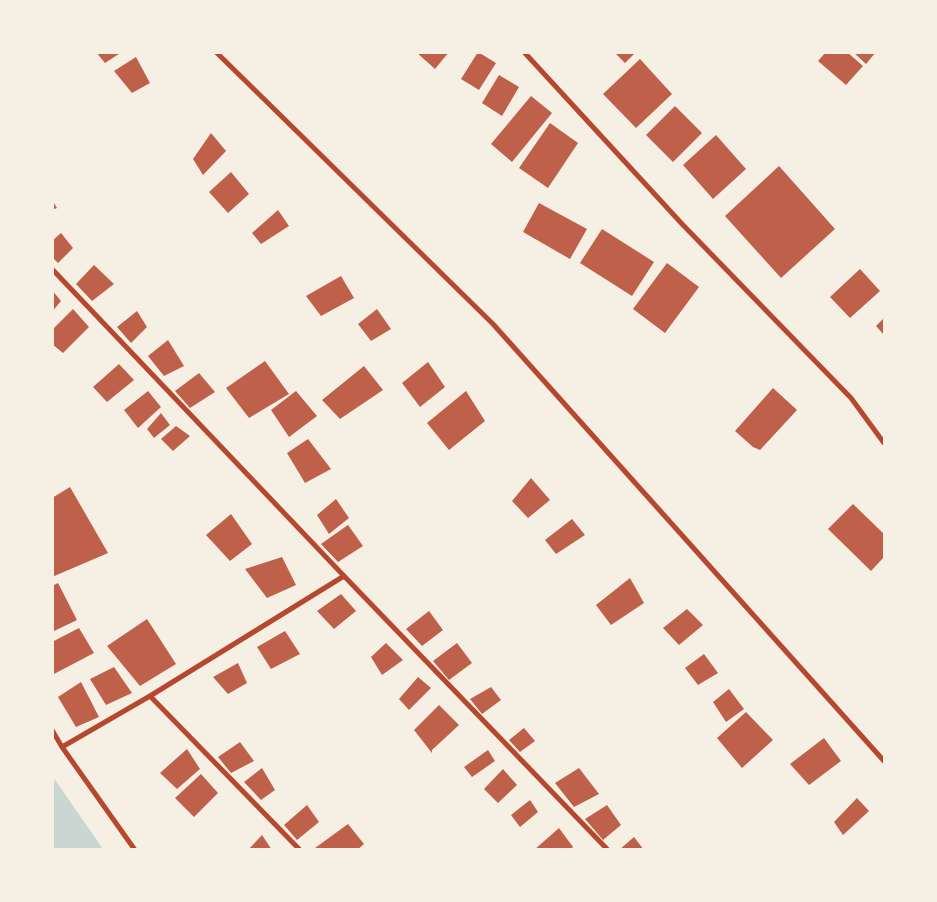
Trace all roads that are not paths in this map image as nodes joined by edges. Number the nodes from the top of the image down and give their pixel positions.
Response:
1 (216, 52) edge
2 (524, 52) edge
3 (52, 268) edge
4 (884, 443) edge
5 (344, 576) junction
6 (150, 696) junction
7 (52, 730) edge
8 (62, 747) junction
9 (884, 761) edge
10 (135, 850) edge
11 (300, 850) edge
12 (608, 850) edge

1 - 9 street
2 - 4 street
3 - 5 street
5 - 6 street
5 - 12 street
6 - 8 street
6 - 11 street
7 - 8 street
8 - 10 street

